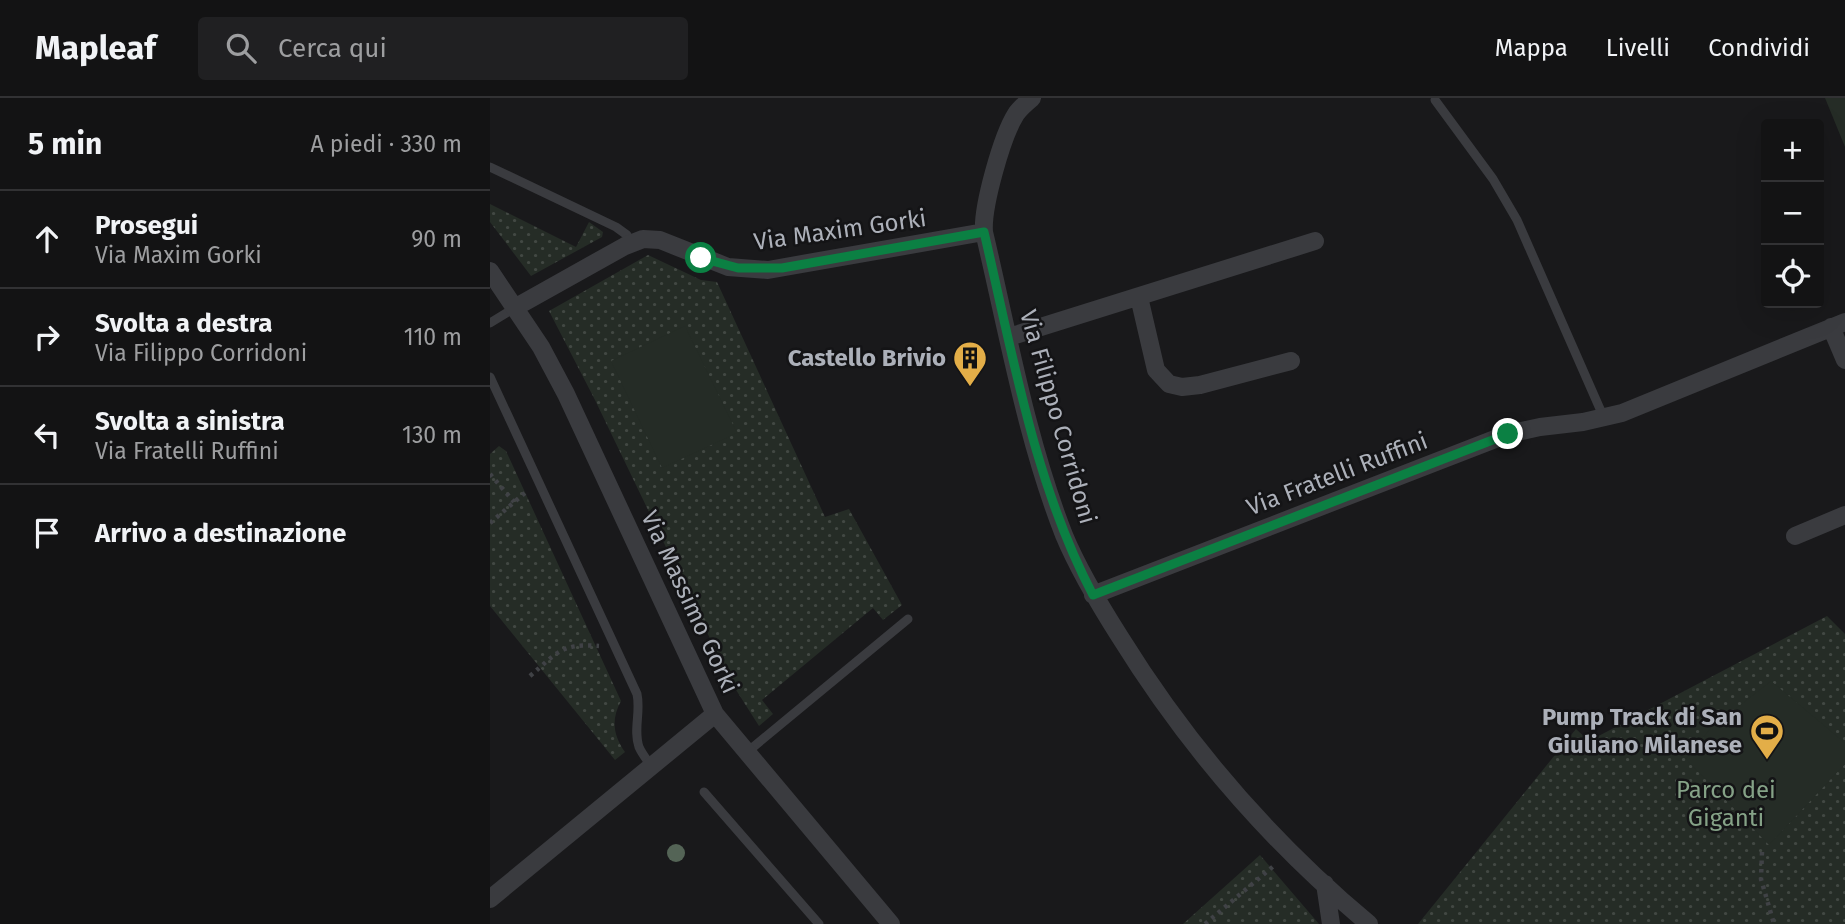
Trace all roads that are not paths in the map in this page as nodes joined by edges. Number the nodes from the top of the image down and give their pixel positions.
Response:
1 (1032, 98) edge
2 (1435, 100) dead end
3 (490, 167) edge
4 (984, 232) junction
5 (1315, 241) dead end
6 (631, 243) junction
7 (490, 271) edge
8 (1139, 297) junction
9 (516, 307) junction
10 (490, 323) edge
11 (1838, 325) edge
12 (1009, 337) junction
13 (1845, 360) edge
14 (1291, 361) dead end
15 (490, 377) edge
16 (1604, 418) junction
17 (1845, 515) edge
18 (1795, 536) dead end
19 (1093, 595) junction
20 (908, 619) dead end
21 (715, 714) junction
22 (746, 753) junction
23 (652, 766) junction
24 (704, 792) dead end
25 (1325, 884) junction
26 (490, 899) edge
27 (819, 924) edge
28 (891, 924) edge
29 (1331, 924) edge
30 (1369, 924) edge

1 - 4 street, Via Filippo Corridoni
2 - 16 lane
3 - 6 lane
4 - 6 street, Via Maxim Gorki
4 - 12 street, Via Filippo Corridoni
5 - 8 street
6 - 9 street, Via Maxim Gorki
7 - 9 street, Via Massimo Gorki
8 - 12 street
8 - 14 street
9 - 10 lane
9 - 21 street, Via Massimo Gorki
11 - 13 street
11 - 16 street, Via Fratelli Ruffini
12 - 19 street, Via Filippo Corridoni
15 - 23 lane
16 - 19 street, Via Fratelli Ruffini
17 - 18 street
19 - 25 street, Via Filippo Corridoni
20 - 22 lane
21 - 22 street, Via Massimo Gorki
21 - 23 street
22 - 28 street, Via Massimo Gorki
23 - 26 street
24 - 27 lane
25 - 29 street
25 - 30 street, Via Filippo Corridoni

